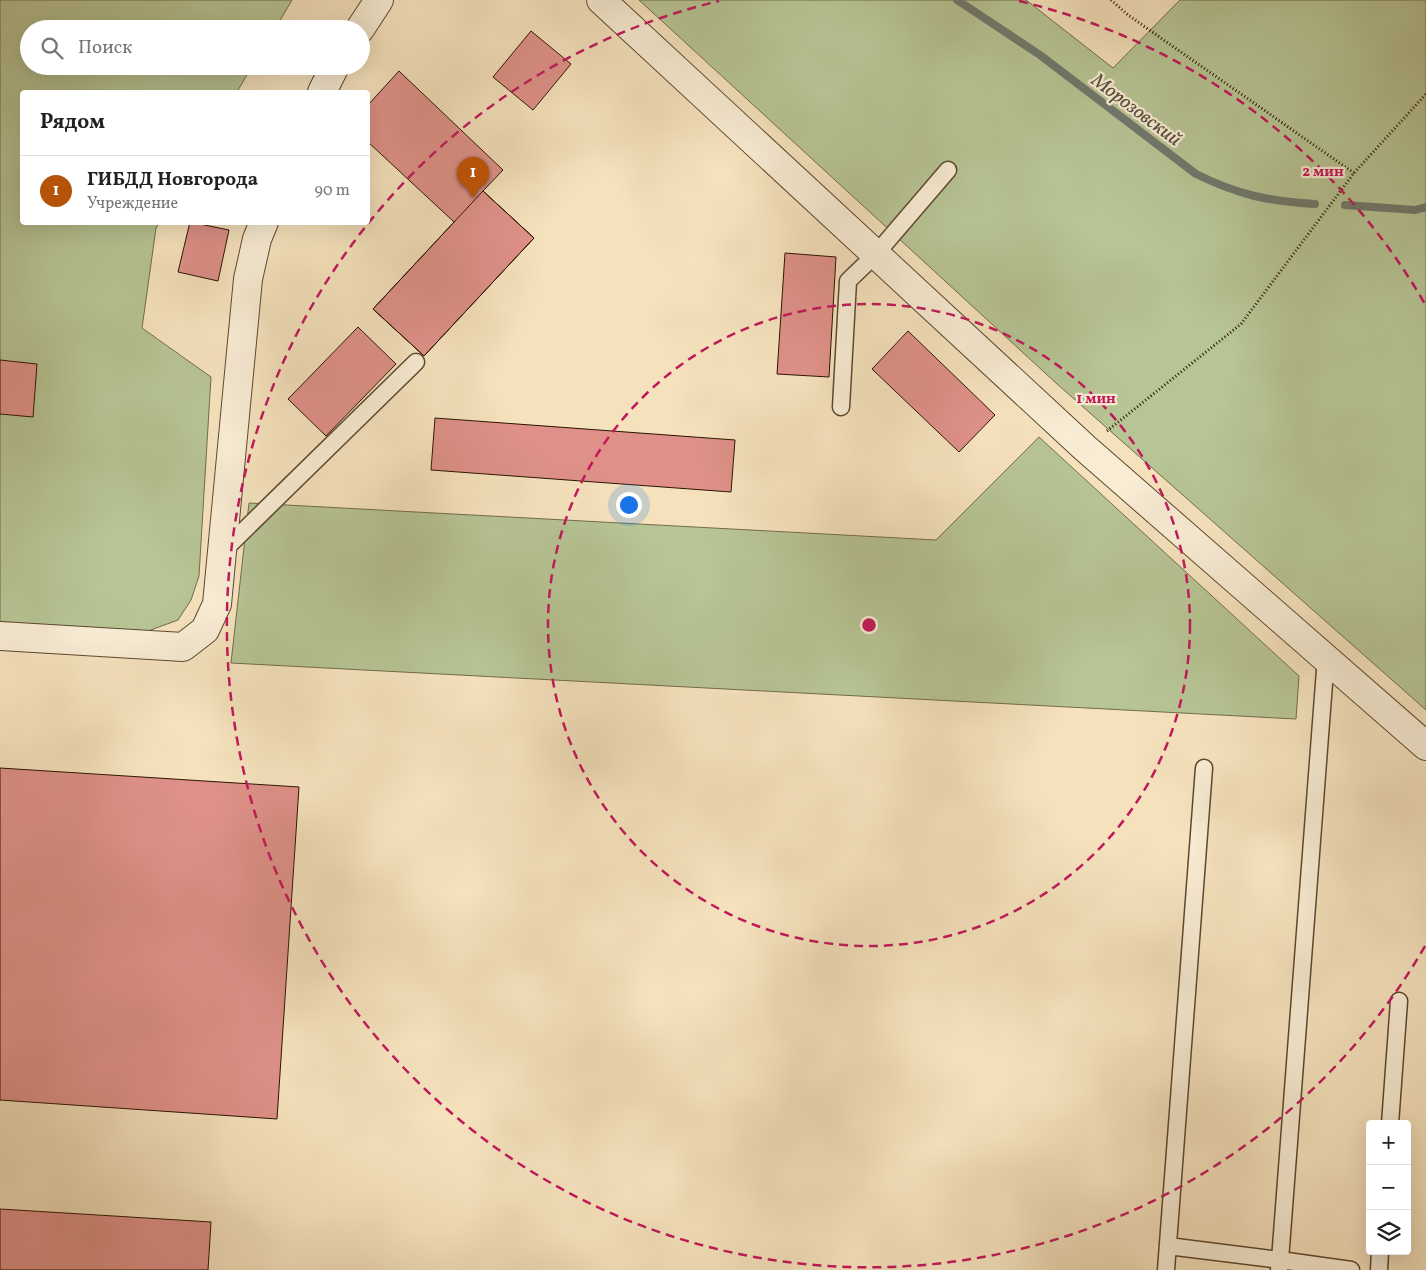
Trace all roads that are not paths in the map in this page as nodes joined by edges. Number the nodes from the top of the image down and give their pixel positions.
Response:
1 (380, 0) edge
2 (601, 0) edge
3 (366, 20) edge
4 (330, 75) edge
5 (323, 90) edge
6 (948, 170) dead end
7 (263, 225) edge
8 (876, 254) junction
9 (416, 362) dead end
10 (840, 407) dead end
11 (223, 550) junction
12 (0, 636) edge
13 (1326, 657) junction
14 (1426, 746) edge
15 (1204, 768) dead end
16 (1399, 1001) dead end
17 (1390, 1120) edge
18 (1168, 1246) junction
19 (1380, 1255) edge
20 (1279, 1265) edge
21 (1166, 1270) edge
22 (1351, 1270) edge
23 (1379, 1270) edge

1 - 3 street
2 - 8 street
4 - 5 street
6 - 8 lane
7 - 11 street
8 - 10 lane
8 - 13 street
9 - 11 lane
11 - 12 street
13 - 14 street
13 - 20 lane
15 - 18 lane
16 - 17 lane
18 - 20 lane
18 - 21 lane
19 - 23 lane
20 - 22 lane

